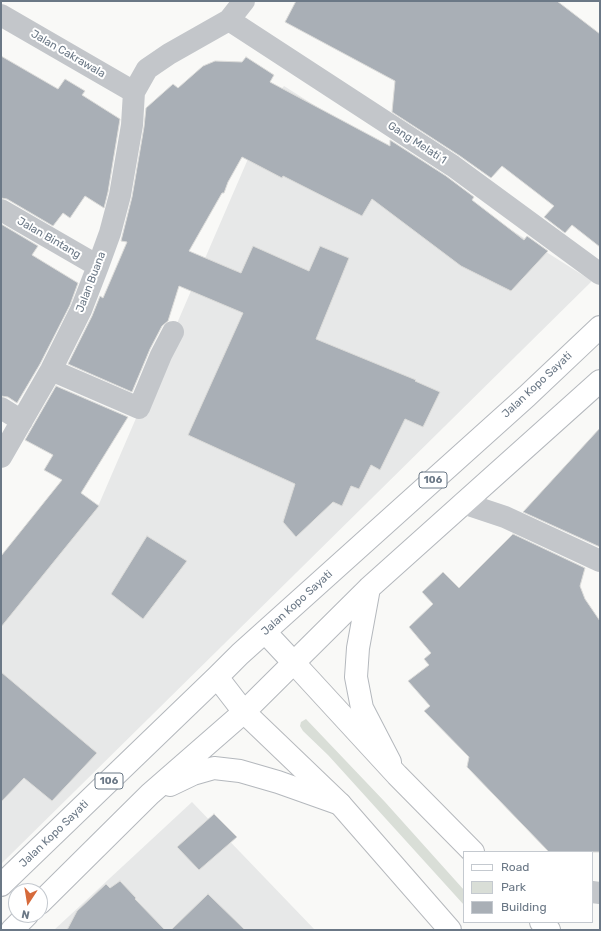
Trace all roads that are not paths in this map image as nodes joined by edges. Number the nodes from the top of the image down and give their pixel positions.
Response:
1 (244, 1) edge
2 (1, 16) edge
3 (229, 20) junction
4 (134, 92) junction
5 (1, 210) edge
6 (98, 266) junction
7 (600, 274) edge
8 (600, 327) edge
9 (173, 332) dead end
10 (50, 370) junction
11 (600, 381) edge
12 (1, 408) edge
13 (22, 421) junction
14 (1, 457) edge
15 (463, 503) junction
16 (600, 561) edge
17 (369, 588) junction
18 (265, 632) junction
19 (294, 663) junction
20 (217, 678) junction
21 (244, 712) junction
22 (397, 775) junction
23 (150, 794) junction
24 (340, 804) junction
25 (473, 851) edge
26 (1, 885) edge
27 (48, 895) edge
28 (450, 930) edge

1 - 3 street
2 - 4 street, Jalan Cakrawala
3 - 4 street
3 - 7 street, Gang Melati 1
4 - 6 street, Jalan Buana
5 - 6 street, Jalan Bintang
6 - 10 street, Jalan Buana
8 - 18 main road, Jalan Kopo Sayati / 106
9 - 10 street
10 - 13 street, Jalan Buana
11 - 15 main road
12 - 13 street
13 - 14 street, Jalan Buana
15 - 16 street
15 - 17 main road
17 - 19 main road
17 - 22 main road
18 - 19 main road
18 - 20 main road, Jalan Kopo Sayati / 106
19 - 21 main road
19 - 22 main road
20 - 21 main road
20 - 26 main road, Jalan Kopo Sayati / 106
21 - 23 main road
21 - 24 main road
22 - 25 main road
23 - 24 main road
23 - 27 main road
24 - 28 main road

